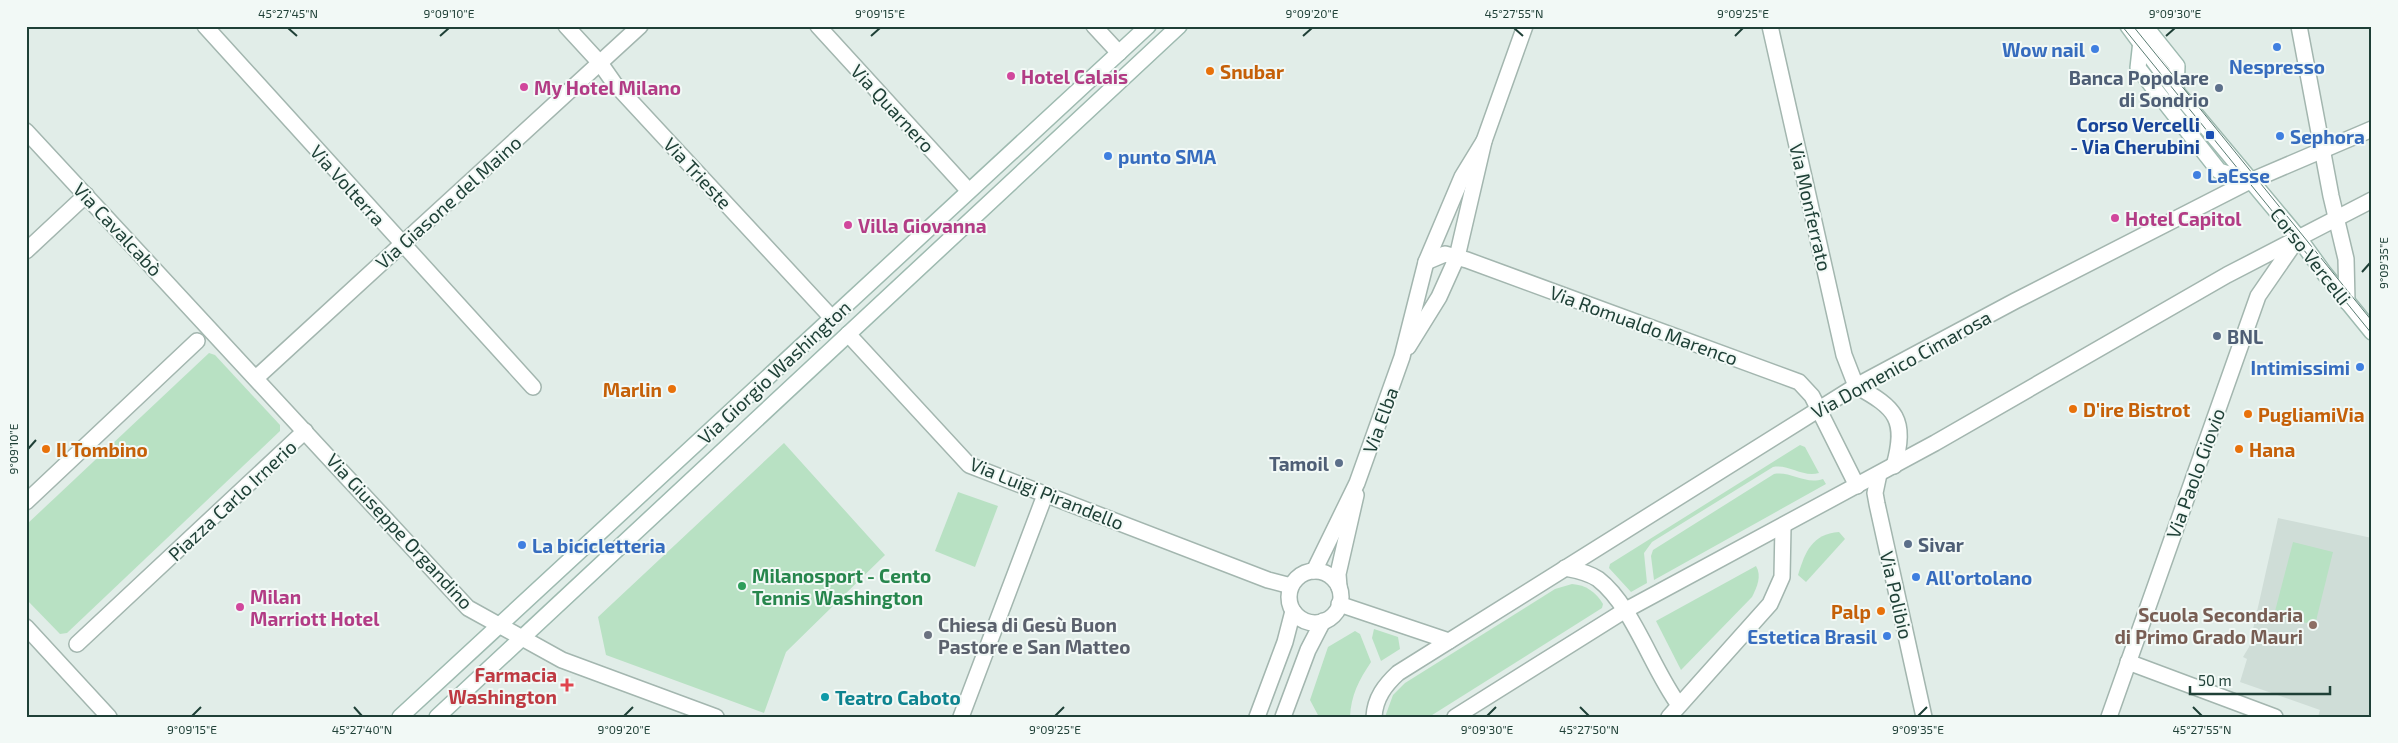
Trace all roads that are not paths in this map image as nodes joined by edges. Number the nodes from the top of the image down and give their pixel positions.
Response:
1 (205, 26) edge
2 (566, 26) edge
3 (640, 26) edge
4 (818, 26) edge
5 (1094, 26) edge
6 (1148, 26) edge
7 (1179, 26) edge
8 (1525, 26) edge
9 (1770, 26) edge
10 (2128, 26) edge
11 (2145, 26) edge
12 (2300, 26) edge
13 (2141, 41) junction
14 (1119, 53) junction
15 (600, 63) junction
16 (1134, 69) junction
17 (2176, 91) junction
18 (2372, 129) edge
19 (26, 131) edge
20 (1484, 141) junction
21 (2322, 150) junction
22 (2250, 181) junction
23 (968, 190) junction
24 (86, 195) junction
25 (2372, 200) edge
26 (985, 207) junction
27 (2335, 218) junction
28 (2298, 237) junction
29 (402, 243) junction
30 (26, 251) edge
31 (1458, 257) junction
32 (1426, 262) junction
33 (2347, 302) junction
34 (832, 318) junction
35 (209, 328) joint
36 (2372, 332) edge
37 (848, 334) junction
38 (197, 340) dead end
39 (1402, 357) junction
40 (256, 378) junction
41 (1856, 386) junction
42 (533, 387) dead end
43 (1818, 408) junction
44 (305, 431) junction
45 (1894, 466) junction
46 (1880, 474) junction
47 (1358, 484) junction
48 (1857, 486) junction
49 (1045, 495) junction
50 (26, 502) edge
51 (1783, 526) junction
52 (1566, 568) junction
53 (1314, 571) junction
54 (1291, 586) junction
55 (1339, 587) junction
56 (1339, 604) junction
57 (1294, 611) junction
58 (1624, 611) junction
59 (1323, 621) junction
60 (500, 626) junction
61 (26, 627) edge
62 (522, 638) junction
63 (1449, 641) junction
64 (78, 644) dead end
65 (2128, 662) junction
66 (1679, 705) junction
67 (691, 712) edge
68 (109, 717) edge
69 (400, 717) edge
70 (437, 717) edge
71 (716, 717) edge
72 (962, 717) edge
73 (1258, 717) edge
74 (1283, 717) edge
75 (1374, 717) edge
76 (1455, 717) edge
77 (1669, 717) edge
78 (1924, 717) edge
79 (2109, 717) edge
80 (2275, 717) edge

1 - 29 street, Via Volterra
2 - 15 street, Via Trieste
3 - 15 street, Via Giasone del Maino
4 - 23 street, Via Quarnero
5 - 14 street
6 - 14 street, Via Giorgio Washington
7 - 16 street, Via Giorgio Washington
8 - 20 street, Via Elba
9 - 41 street, Via Monferrato
10 - 13 street, Corso Vercelli
11 - 17 street
12 - 21 street
13 - 17 street, Corso Vercelli
13 - 22 street
14 - 16 street
14 - 23 street, Via Giorgio Washington
15 - 29 street, Via Giasone del Maino
15 - 34 street, Via Trieste
16 - 26 street, Via Giorgio Washington
17 - 22 street, Corso Vercelli
18 - 21 street, Via Domenico Cimarosa
19 - 24 street, Via Cavalcabò
20 - 31 street, Via Elba
20 - 32 street, Via Elba
21 - 22 street, Via Domenico Cimarosa
21 - 27 street
22 - 28 street, Corso Vercelli
22 - 41 street, Via Domenico Cimarosa
23 - 26 street, Via Quarnero
23 - 34 street, Via Giorgio Washington
24 - 30 street
24 - 35 street, Via Cavalcabò
25 - 27 street
26 - 37 street, Via Giorgio Washington
27 - 28 street
27 - 33 street
28 - 33 street, Corso Vercelli
28 - 45 street
28 - 65 street, Via Paolo Giovio
29 - 40 street, Via Giasone del Maino
29 - 42 street, Via Volterra
31 - 32 street
31 - 39 street, Via Elba
31 - 43 street, Via Romualdo Marenco
32 - 39 street, Via Elba
33 - 36 street, Corso Vercelli
34 - 37 street, Via Trieste
34 - 60 street, Via Giorgio Washington
35 - 40 street, Piazza Carlo Irnerio
37 - 49 street, Via Luigi Pirandello
37 - 62 street, Via Giorgio Washington
38 - 50 street
39 - 47 street, Via Elba
40 - 44 street, Piazza Carlo Irnerio
41 - 43 street, Via Domenico Cimarosa
41 - 45 street
43 - 48 street, Via Romualdo Marenco
43 - 52 street, Via Domenico Cimarosa
44 - 60 street, Via Giuseppe Organdino
44 - 64 street, Piazza Carlo Irnerio
45 - 46 street
46 - 48 street
46 - 78 street, Via Polibio
47 - 53 street, Via Elba
47 - 55 street, Via Elba
48 - 51 street
49 - 54 street, Via Luigi Pirandello
49 - 72 street
51 - 58 street
51 - 66 street
52 - 58 street
52 - 63 street, Via Domenico Cimarosa
53 - 54 street
53 - 55 street
54 - 57 street
55 - 56 street
56 - 59 street
56 - 63 street
57 - 59 street
57 - 73 street
58 - 66 street
58 - 76 street
59 - 74 street
60 - 62 street, Via Giuseppe Organdino
60 - 69 street, Via Giorgio Washington
61 - 68 street
62 - 67 street, Via Giuseppe Organdino
62 - 70 street, Via Giorgio Washington
63 - 75 street, Via Domenico Cimarosa
65 - 79 street, Via Paolo Giovio
65 - 80 street
66 - 77 street
67 - 71 street, Via Giuseppe Organdino

